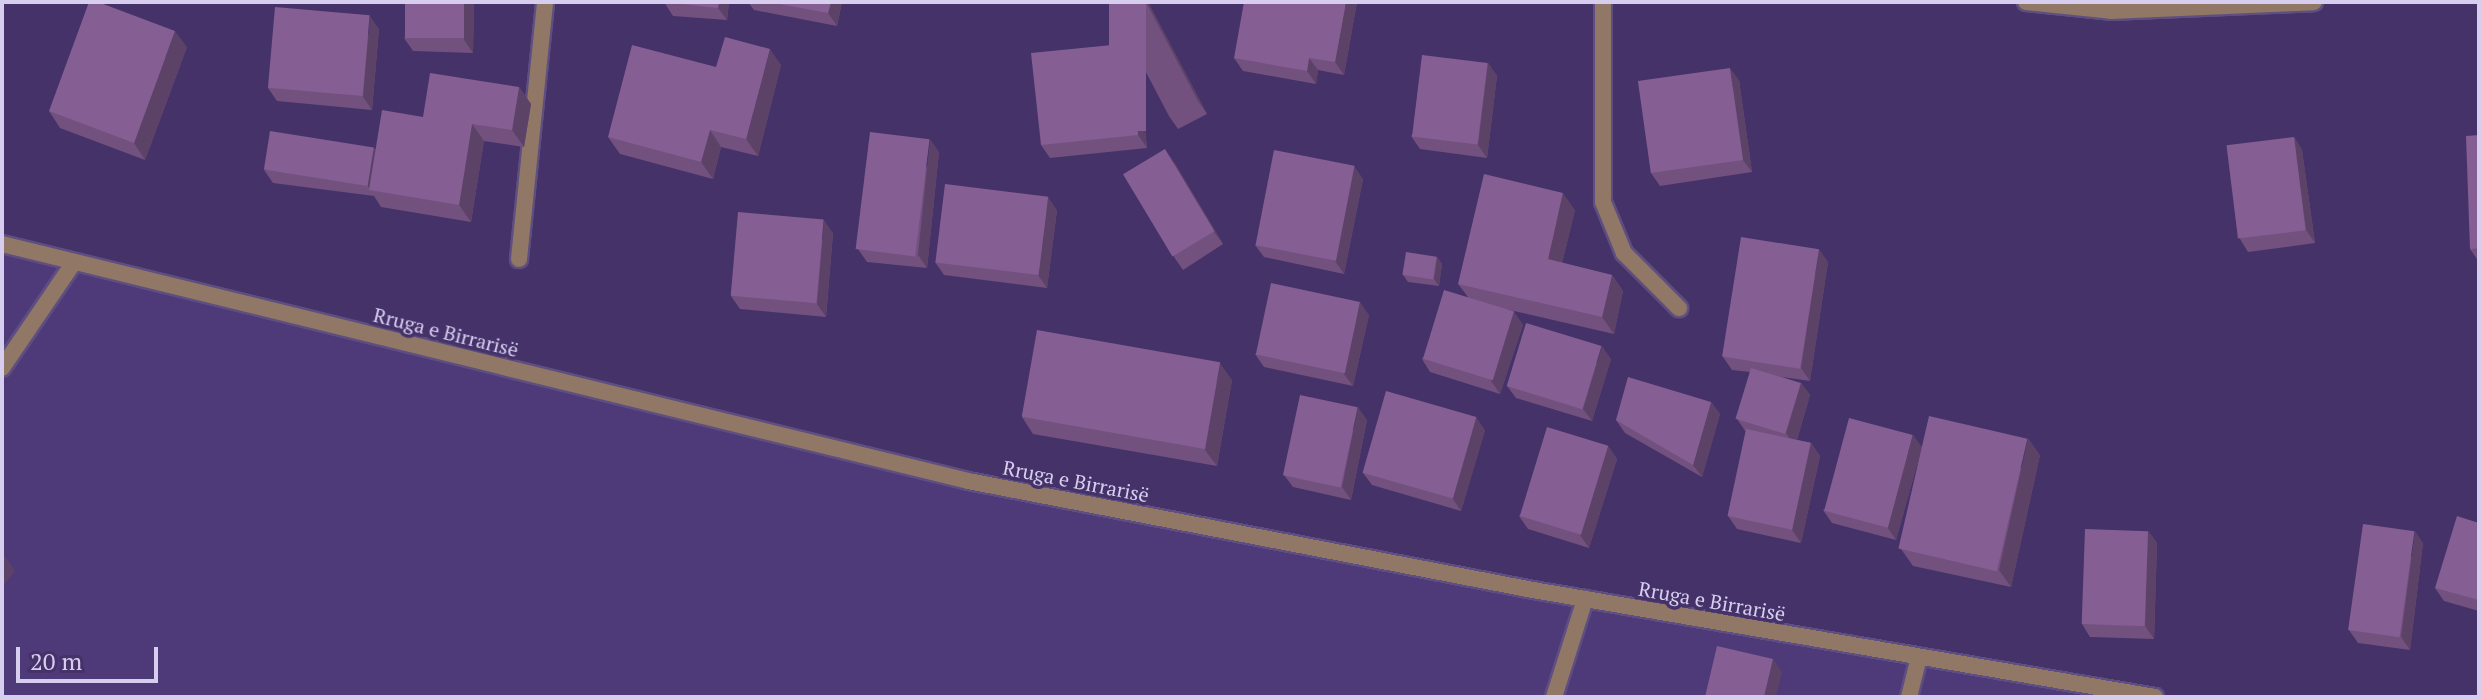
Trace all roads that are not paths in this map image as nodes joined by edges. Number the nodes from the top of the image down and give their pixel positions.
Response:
1 (545, 2) edge
2 (1603, 2) edge
3 (2026, 2) edge
4 (2314, 2) edge
5 (2, 244) edge
6 (519, 259) dead end
7 (74, 262) junction
8 (1679, 308) dead end
9 (2, 368) edge
10 (1585, 599) junction
11 (1919, 657) junction
12 (1554, 697) edge
13 (1909, 697) edge
14 (2155, 697) edge

1 - 6 street
2 - 8 street
3 - 4 street
5 - 7 street, Rruga e Birrarisë
7 - 9 street
7 - 10 street, Rruga e Birrarisë
10 - 11 street, Rruga e Birrarisë
10 - 12 street
11 - 13 street
11 - 14 street, Rruga e Birrarisë

